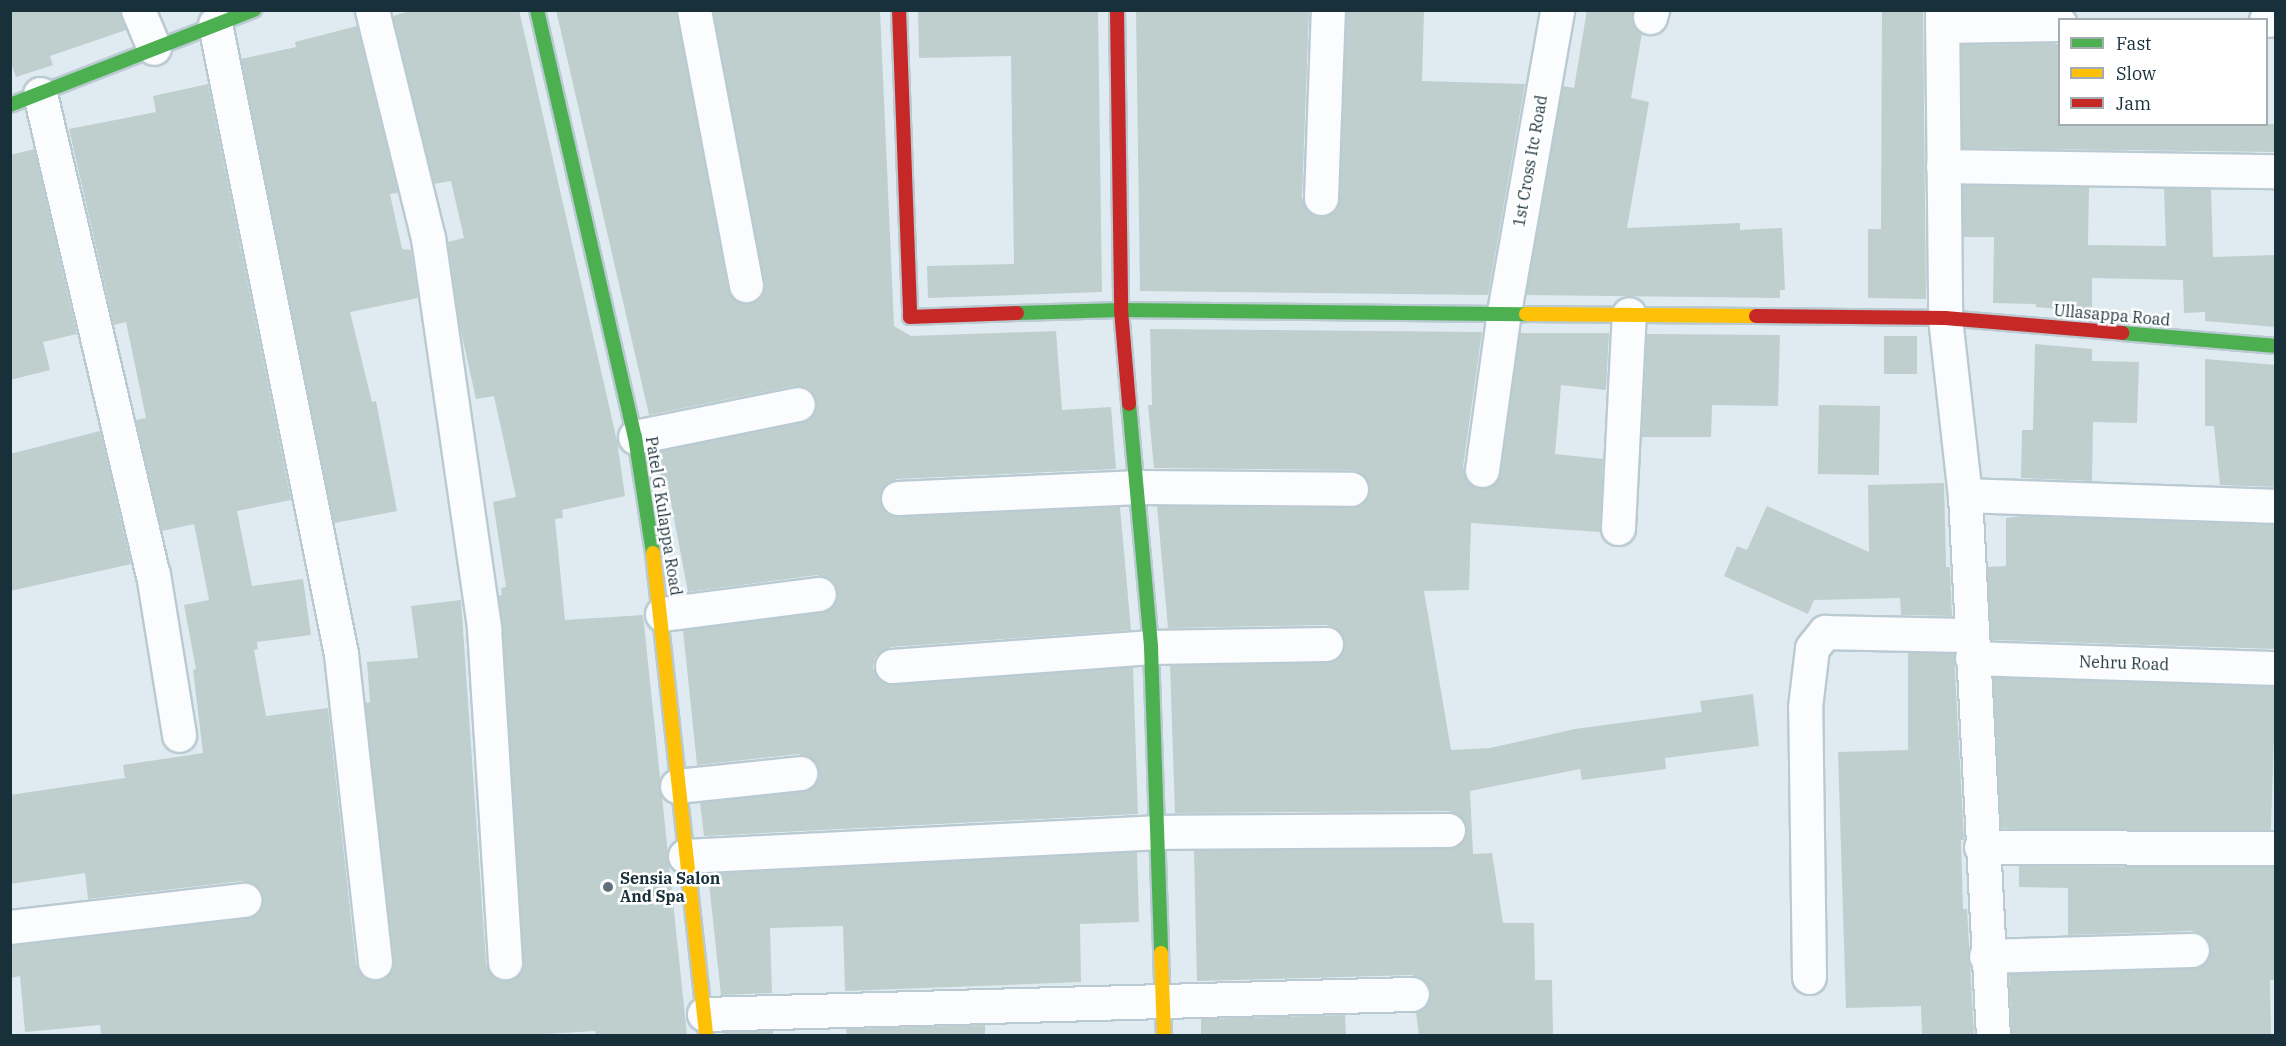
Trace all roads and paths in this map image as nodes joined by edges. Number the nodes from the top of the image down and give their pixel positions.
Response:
1 (138, 10) edge
2 (254, 10) edge
3 (372, 10) edge
4 (537, 10) edge
5 (694, 10) edge
6 (899, 10) edge
7 (1117, 10) edge
8 (1328, 10) edge
9 (1557, 10) edge
10 (1942, 18) edge
11 (215, 24) junction
12 (2058, 24) edge
13 (154, 48) junction
14 (25, 100) edge
15 (1942, 165) junction
16 (2276, 171) edge
17 (1321, 198) dead end
18 (746, 285) dead end
19 (1121, 310) junction
20 (1504, 312) junction
21 (1629, 314) junction
22 (1945, 318) junction
23 (2276, 346) edge
24 (798, 404) dead end
25 (635, 437) junction
26 (1482, 470) dead end
27 (1139, 487) junction
28 (1351, 489) dead end
29 (1965, 495) junction
30 (898, 498) dead end
31 (2276, 506) edge
32 (1618, 528) dead end
33 (819, 594) dead end
34 (662, 614) junction
35 (1326, 644) dead end
36 (1971, 646) junction
37 (1151, 648) junction
38 (892, 666) dead end
39 (2276, 668) edge
40 (179, 735) dead end
41 (800, 773) dead end
42 (677, 786) junction
43 (1448, 830) dead end
44 (1155, 832) junction
45 (1981, 847) junction
46 (2276, 848) edge
47 (685, 856) junction
48 (244, 900) dead end
49 (10, 927) edge
50 (2192, 950) dead end
51 (1986, 956) junction
52 (375, 962) dead end
53 (505, 962) dead end
54 (1809, 977) dead end
55 (1412, 994) dead end
56 (1163, 1000) junction
57 (705, 1024) edge
58 (1164, 1035) edge
59 (1993, 1035) edge

1 - 13 street
2 - 11 street
3 - 53 street
4 - 25 street, Patel G Kulappa Road
5 - 18 street
6 - 19 street, Ullasappa Road
7 - 19 street
8 - 17 street
9 - 20 street, 1st Cross Itc Road
10 - 12 street
10 - 15 street
11 - 13 street
11 - 52 street
13 - 14 street
14 - 40 street
15 - 16 street
15 - 22 street
19 - 20 street, Ullasappa Road
19 - 27 street
20 - 21 street, Ullasappa Road
20 - 26 street, 1st Cross Itc Road
21 - 22 street, Ullasappa Road
21 - 32 street
22 - 23 street, Ullasappa Road
22 - 29 street
24 - 25 street
25 - 34 street, Patel G Kulappa Road
27 - 28 street
27 - 30 street
27 - 37 street
29 - 31 street
29 - 36 street
33 - 34 street
34 - 42 street, Patel G Kulappa Road
35 - 37 street
36 - 39 street, Nehru Road
36 - 45 street
36 - 54 street, Nehru Road
37 - 38 street
37 - 44 street
41 - 42 street
42 - 47 street, Patel G Kulappa Road
43 - 44 street
44 - 47 street
44 - 56 street
45 - 46 street
45 - 51 street
47 - 57 street, Patel G Kulappa Road
48 - 49 street
50 - 51 street
51 - 59 street
55 - 56 street
56 - 57 street
56 - 58 street

